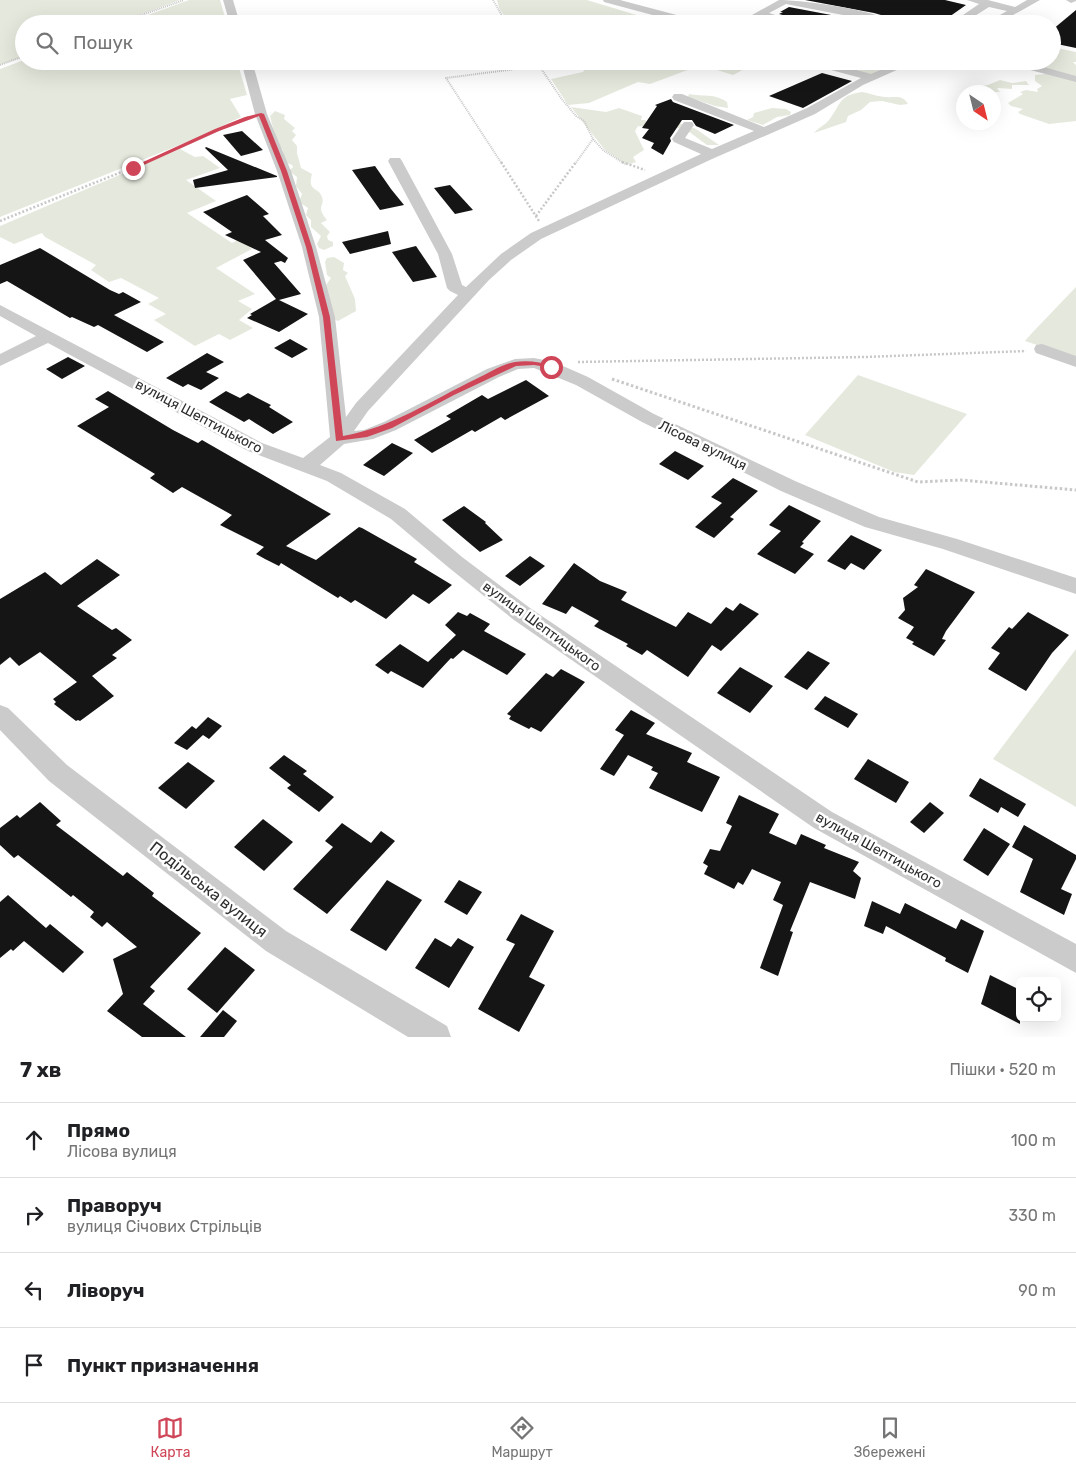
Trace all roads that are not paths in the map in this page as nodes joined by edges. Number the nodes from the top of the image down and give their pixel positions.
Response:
1 (228, 0) edge
2 (608, 0) edge
3 (786, 0) edge
4 (972, 0) edge
5 (1035, 0) edge
6 (659, 3) dead end
7 (988, 3) junction
8 (646, 10) junction
9 (1017, 10) junction
10 (759, 14) joint
11 (232, 15) edge
12 (665, 15) edge
13 (763, 15) edge
14 (858, 15) edge
15 (969, 15) edge
16 (1007, 15) edge
17 (249, 70) edge
18 (843, 70) edge
19 (891, 70) edge
20 (1032, 70) edge
21 (873, 78) junction
22 (1076, 79) edge
23 (678, 97) dead end
24 (688, 125) dead end
25 (764, 131) junction
26 (713, 154) junction
27 (395, 161) dead end
28 (469, 294) junction
29 (0, 310) edge
30 (48, 336) junction
31 (1042, 349) road end
32 (0, 361) edge
33 (1076, 362) edge
34 (339, 439) junction
35 (306, 466) junction
36 (1076, 586) edge
37 (0, 715) edge
38 (1076, 959) edge
39 (436, 1037) edge

1 - 11 street
2 - 8 street
3 - 10 street
3 - 14 street
4 - 7 street
5 - 9 street
6 - 8 street
7 - 9 street
7 - 15 street
8 - 12 street
9 - 16 street
10 - 13 street
17 - 34 street
18 - 21 street
19 - 21 street
20 - 22 street
21 - 25 street
23 - 25 street
24 - 26 street
25 - 26 street
26 - 28 street
27 - 28 street
28 - 34 street
29 - 30 street, вулиця Шептицького
30 - 32 street
30 - 35 street, вулиця Шептицького
31 - 33 street
34 - 35 street
34 - 36 street, Лісова вулиця
35 - 38 street, вулиця Шептицького
37 - 39 street, Подільська вулиця

